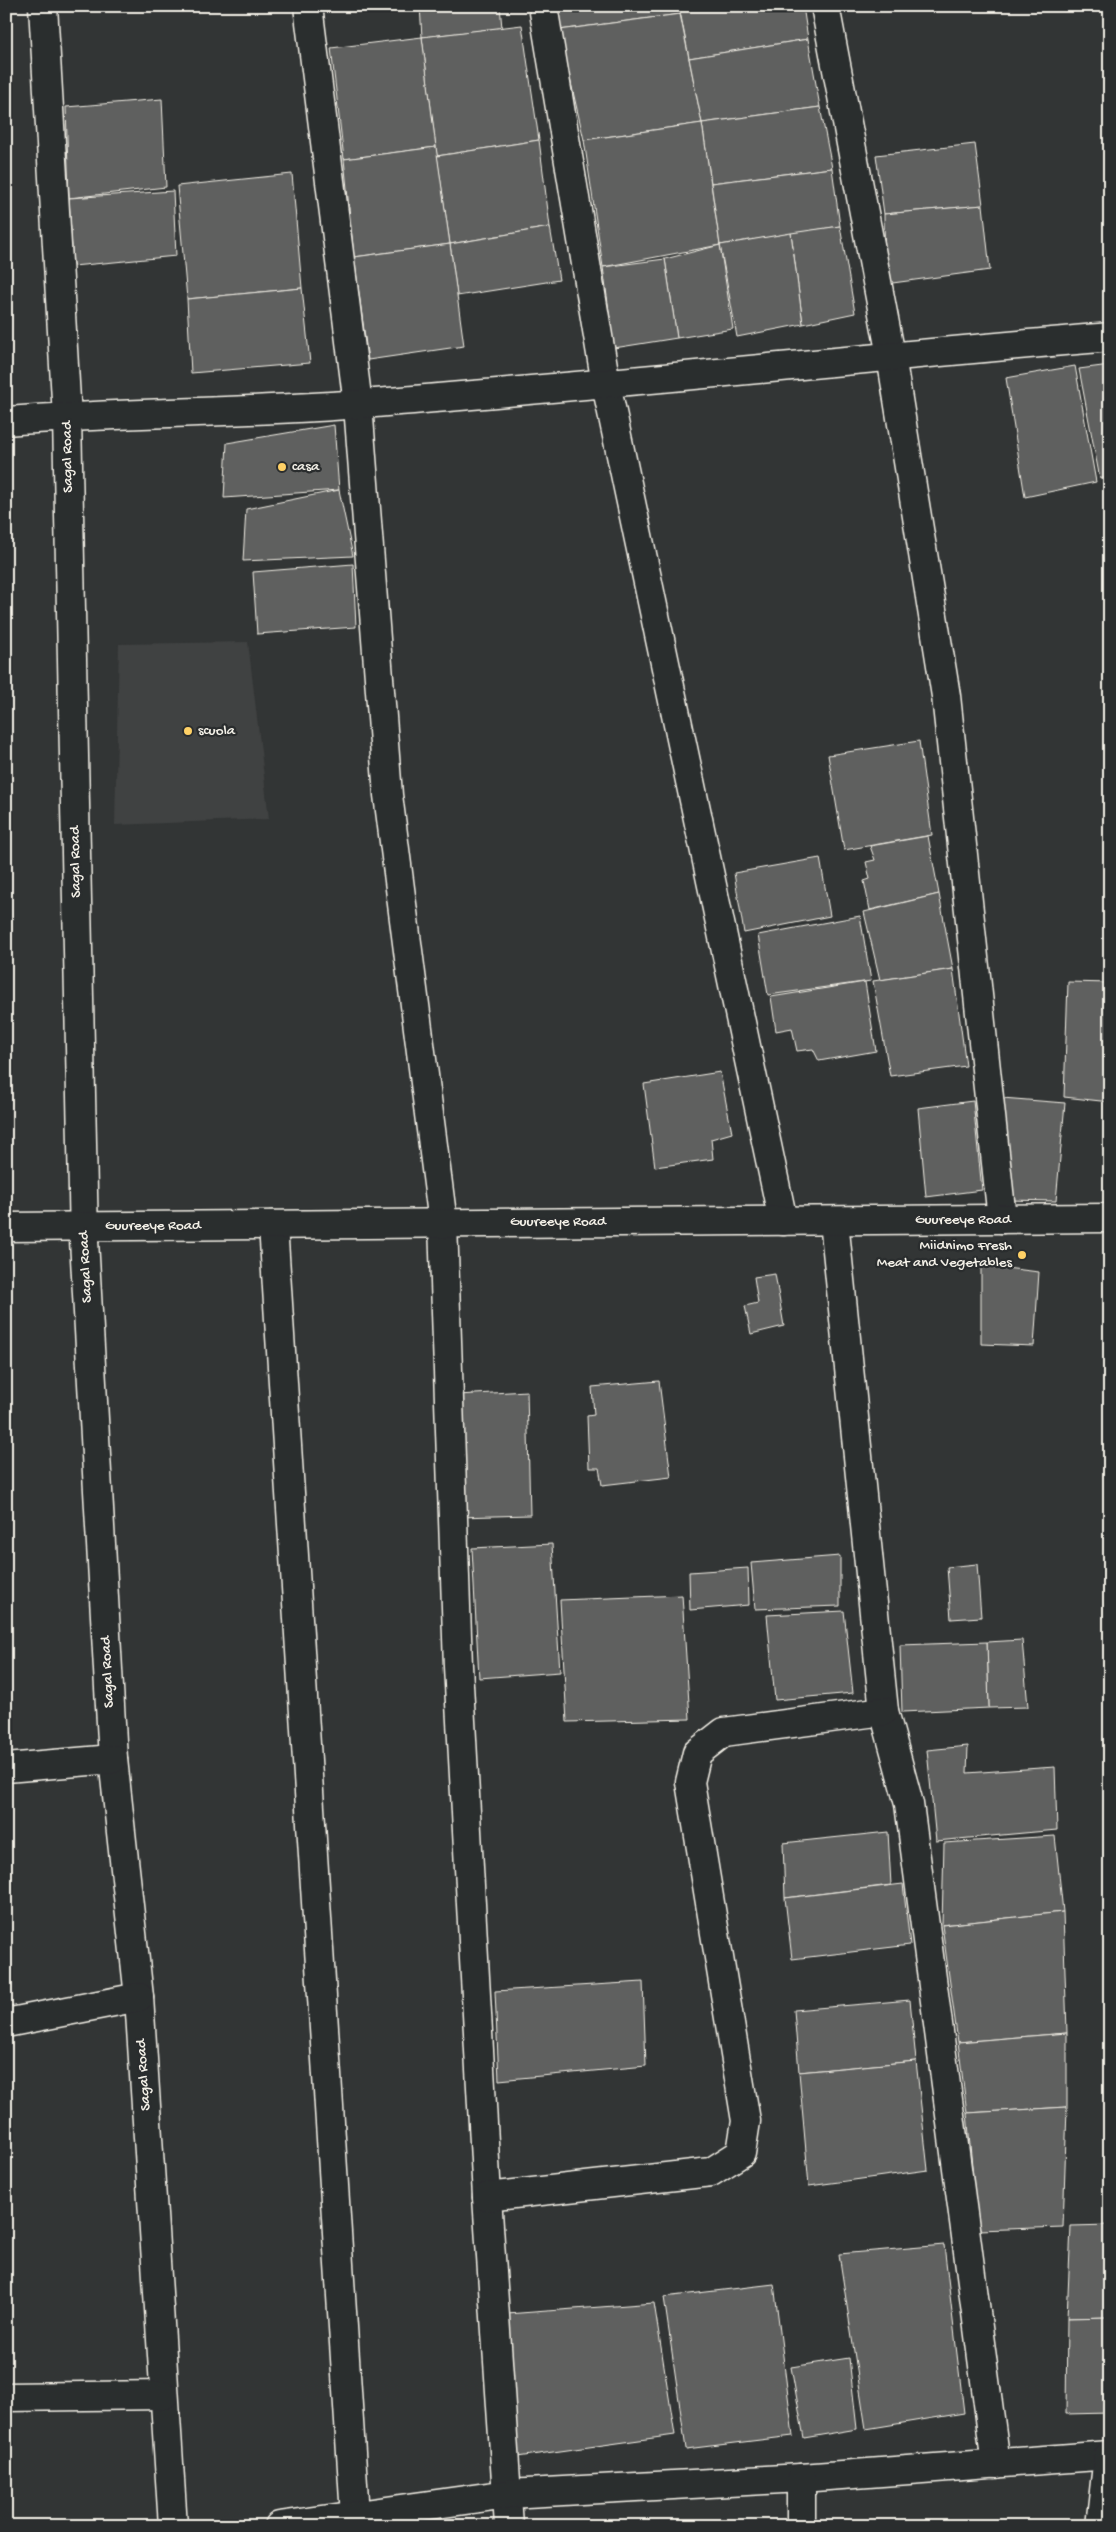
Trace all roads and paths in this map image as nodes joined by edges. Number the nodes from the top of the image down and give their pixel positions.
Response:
1 (43, 6) edge
2 (308, 6) edge
3 (542, 6) edge
4 (825, 6) edge
5 (1110, 337) edge
6 (891, 356) junction
7 (606, 384) junction
8 (358, 404) junction
9 (67, 416) junction
10 (6, 421) edge
11 (1110, 1218) edge
12 (1002, 1219) junction
13 (783, 1221) junction
14 (834, 1221) junction
15 (443, 1223) junction
16 (273, 1225) junction
17 (84, 1226) junction
18 (6, 1227) edge
19 (884, 1711) junction
20 (113, 1759) junction
21 (6, 1768) edge
22 (138, 1997) junction
23 (6, 2023) edge
24 (487, 2198) junction
25 (164, 2395) junction
26 (6, 2397) edge
27 (1109, 2455) edge
28 (996, 2464) junction
29 (801, 2478) junction
30 (508, 2494) junction
31 (355, 2516) junction
32 (173, 2526) edge
33 (279, 2526) edge
34 (509, 2526) edge
35 (801, 2526) edge
36 (1100, 2526) edge

1 - 9 street, Sagal Road
2 - 8 street
3 - 7 street
4 - 6 street
5 - 6 street
6 - 7 street
6 - 12 street
7 - 8 street
7 - 13 street
8 - 9 street
8 - 15 street
9 - 10 street
9 - 17 street, Sagal Road
11 - 12 street, Guureeye Road
12 - 14 street, Guureeye Road
13 - 14 street, Guureeye Road
13 - 15 street, Guureeye Road
14 - 19 street
15 - 16 street, Guureeye Road
15 - 24 street
16 - 17 street, Guureeye Road
16 - 31 street
17 - 18 street, Guureeye Road
17 - 20 street, Sagal Road
19 - 24 street
19 - 28 street
20 - 21 street
20 - 22 street, Sagal Road
22 - 23 street
22 - 25 street, Sagal Road
24 - 30 street
25 - 26 street
25 - 32 street, Sagal Road
27 - 28 street
27 - 36 street
28 - 29 street
29 - 30 street
29 - 35 street
30 - 31 street
30 - 34 street
31 - 33 street

